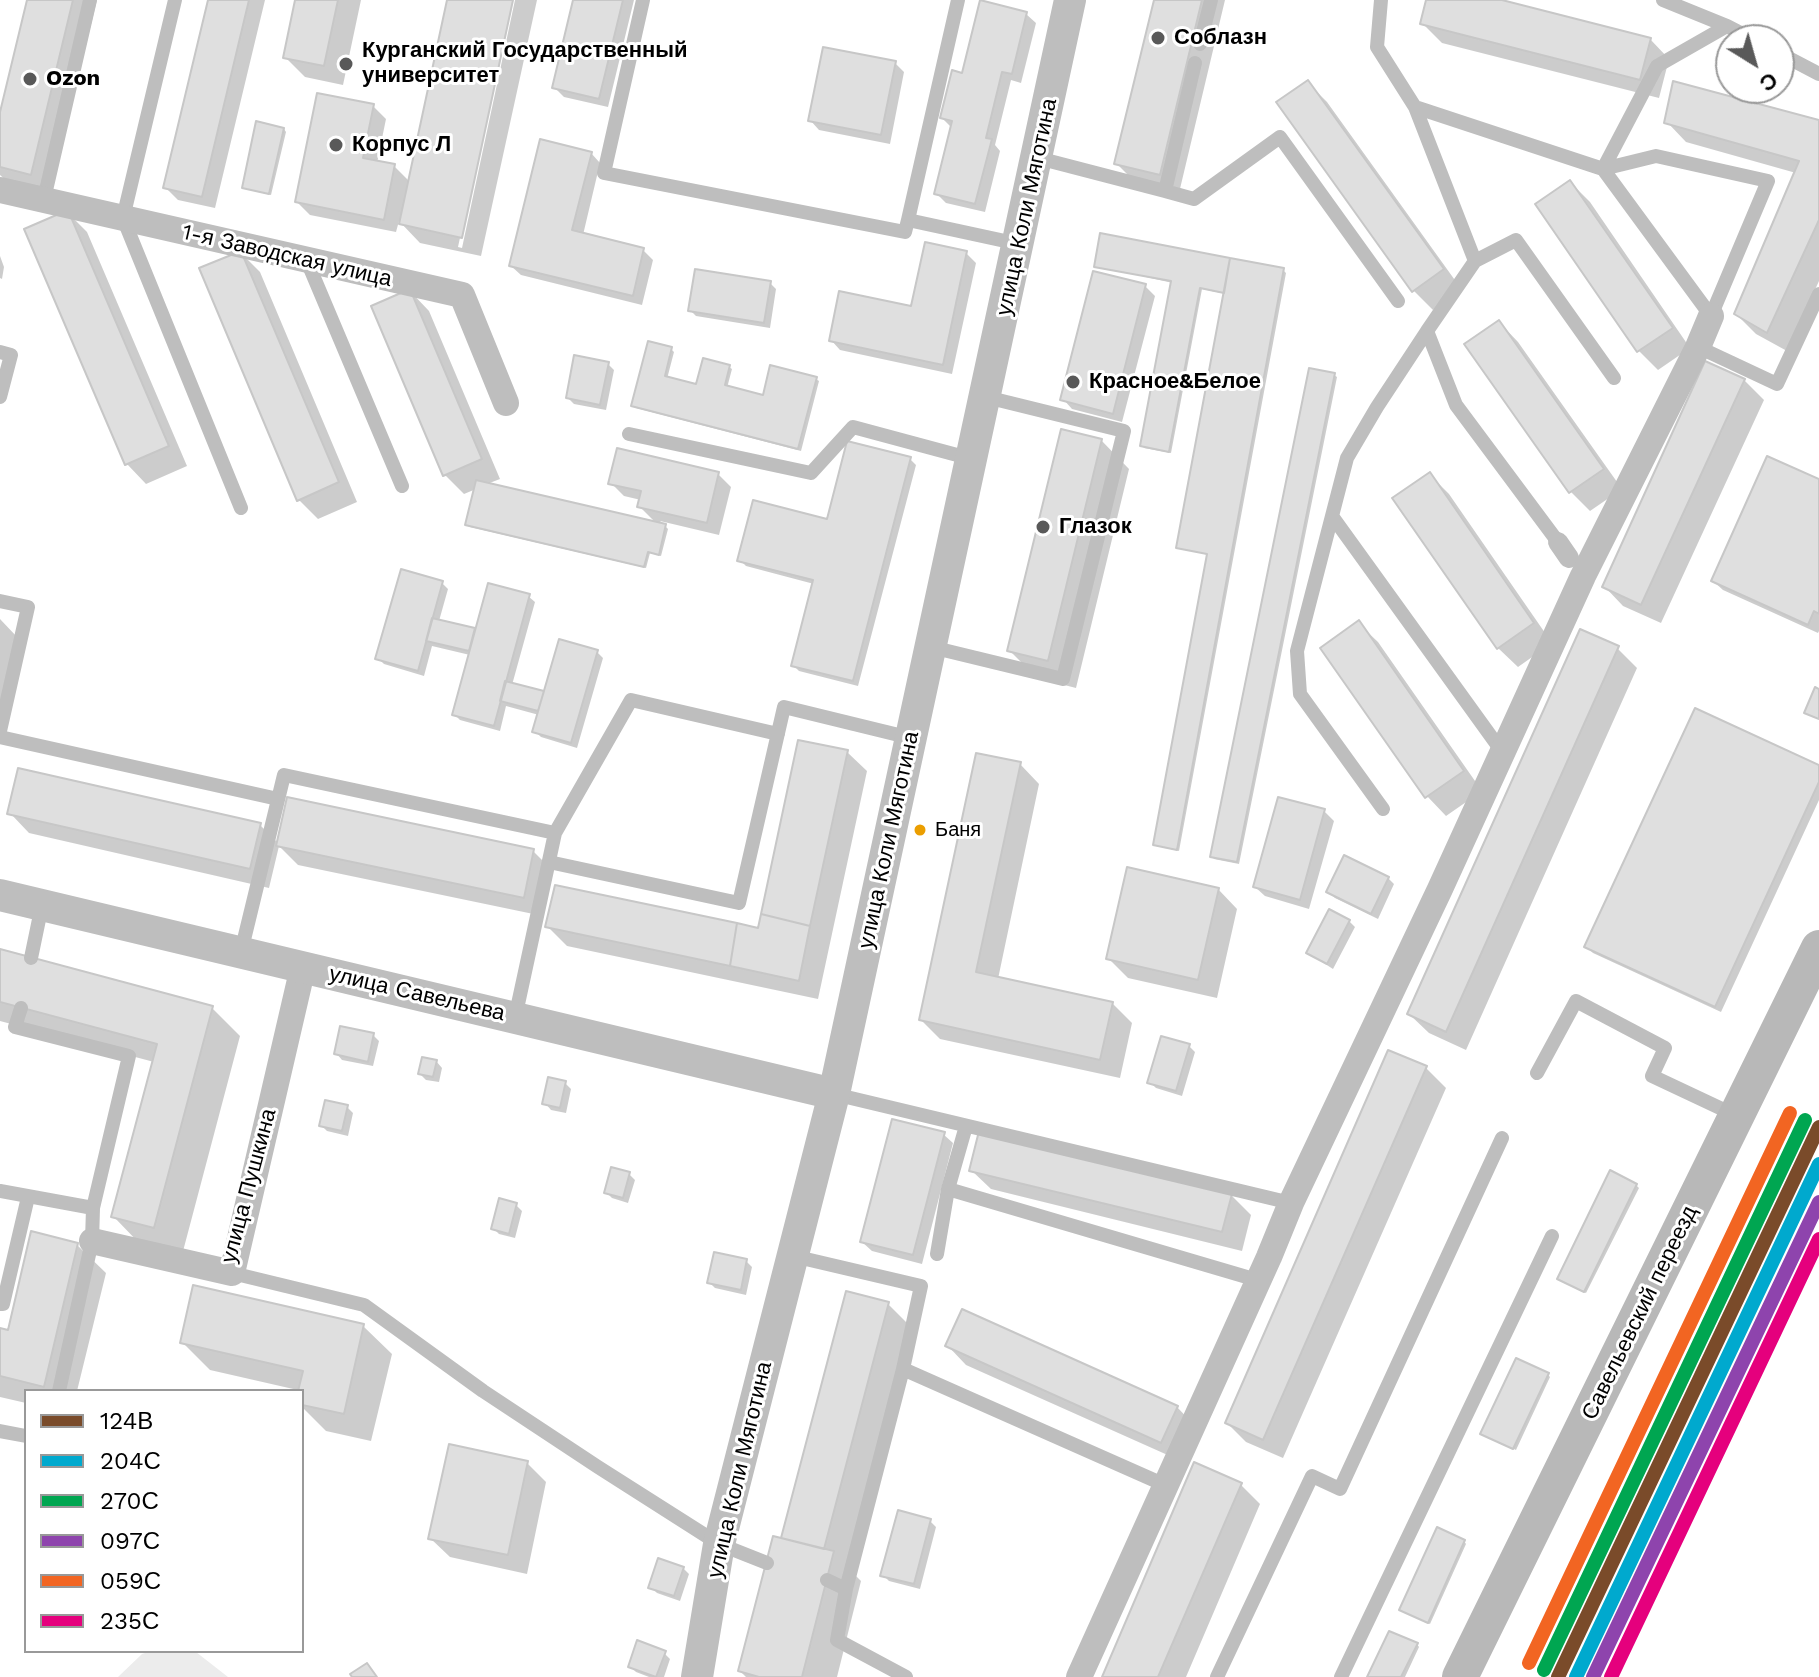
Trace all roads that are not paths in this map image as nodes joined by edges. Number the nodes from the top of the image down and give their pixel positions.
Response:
1 (90, 0) edge
2 (175, 0) edge
3 (643, 0) edge
4 (958, 0) edge
5 (1211, 0) edge
6 (1381, 0) edge
7 (1663, 0) edge
8 (1067, 1) edge
9 (1722, 24) edge
10 (1715, 33) edge
11 (1200, 44) dead end
12 (1795, 61) edge
13 (1195, 63) dead end
14 (1819, 74) edge
15 (1415, 107) junction
16 (1038, 158) junction
17 (1603, 169) junction
18 (0, 190) edge
19 (1165, 191) junction
20 (44, 199) junction
21 (123, 218) junction
22 (908, 220) junction
23 (1019, 244) junction
24 (307, 261) junction
25 (1475, 261) junction
26 (1819, 294) edge
27 (1398, 301) dead end
28 (1711, 316) junction
29 (1427, 331) junction
30 (1698, 347) junction
31 (0, 352) edge
32 (1614, 378) dead end
33 (0, 397) edge
34 (986, 397) junction
35 (506, 403) dead end
36 (629, 434) dead end
37 (972, 459) junction
38 (402, 486) dead end
39 (241, 508) dead end
40 (1332, 516) junction
41 (1570, 559) junction
42 (0, 601) edge
43 (931, 647) junction
44 (0, 734) edge
45 (778, 734) junction
46 (911, 738) junction
47 (1503, 753) junction
48 (278, 799) junction
49 (1383, 809) dead end
50 (555, 833) junction
51 (549, 862) junction
52 (0, 895) edge
53 (42, 905) junction
54 (1819, 948) edge
55 (241, 952) junction
56 (31, 958) dead end
57 (303, 967) junction
58 (21, 1008) dead end
59 (515, 1018) junction
60 (8, 1025) edge
61 (1537, 1073) dead end
62 (834, 1094) junction
63 (1737, 1116) junction
64 (966, 1126) junction
65 (1502, 1138) dead end
66 (948, 1189) junction
67 (0, 1191) edge
68 (28, 1197) junction
69 (1291, 1203) junction
70 (93, 1208) junction
71 (1552, 1236) dead end
72 (92, 1241) junction
73 (937, 1254) dead end
74 (792, 1255) junction
75 (232, 1273) junction
76 (1257, 1280) junction
77 (0, 1304) edge
78 (903, 1369) junction
79 (59, 1389) edge
80 (0, 1431) edge
81 (24, 1436) edge
82 (1165, 1485) junction
83 (719, 1544) junction
84 (767, 1563) dead end
85 (827, 1580) dead end
86 (846, 1589) junction
87 (697, 1677) edge
88 (906, 1677) edge
89 (1079, 1677) edge
90 (1217, 1677) edge
91 (1341, 1677) edge
92 (1460, 1677) edge

1 - 20 lane
2 - 21 lane
3 - 22 lane
4 - 22 lane
5 - 11 lane
6 - 15 lane
7 - 9 lane
8 - 16 street, улица Коли Мяготина
10 - 17 lane
12 - 14 lane
13 - 19 lane
15 - 17 lane
15 - 25 lane
16 - 19 lane
16 - 23 street, улица Коли Мяготина
17 - 28 lane
17 - 28 lane
18 - 20 street, 1-я Заводская улица
19 - 27 lane
20 - 21 street, 1-я Заводская улица
21 - 24 street, 1-я Заводская улица
21 - 39 lane
22 - 23 lane
23 - 34 street, улица Коли Мяготина
24 - 35 street, 1-я Заводская улица
24 - 38 lane
25 - 29 lane
25 - 32 lane
26 - 30 lane
28 - 30 street
29 - 40 lane
29 - 41 lane
30 - 41 street
31 - 33 lane
34 - 37 street, улица Коли Мяготина
34 - 43 lane
36 - 37 lane
37 - 43 street, улица Коли Мяготина
40 - 47 lane
40 - 49 lane
41 - 47 street
42 - 44 lane
43 - 46 street, улица Коли Мяготина
44 - 48 lane
45 - 46 lane
45 - 50 lane
45 - 51 lane
46 - 62 street, улица Коли Мяготина
47 - 69 street
48 - 50 lane
48 - 55 lane
50 - 51 lane
51 - 59 lane
52 - 53 street, улица Савельева
53 - 55 street, улица Савельева
53 - 56 lane
54 - 63 main road, Савельевский переезд
55 - 57 street, улица Савельева
57 - 59 street, улица Савельева
57 - 75 street, улица Пушкина
58 - 60 lane
59 - 62 street, улица Савельева
60 - 70 lane
61 - 63 lane
62 - 64 lane
62 - 74 street, улица Коли Мяготина
63 - 92 main road, Савельевский переезд
64 - 66 lane
64 - 69 lane
65 - 90 lane
66 - 73 lane
66 - 76 lane
67 - 68 lane
68 - 70 lane
68 - 77 lane
69 - 76 street
70 - 72 lane
71 - 91 lane
72 - 75 street, улица Пушкина
72 - 79 lane
74 - 78 lane
74 - 83 street, улица Коли Мяготина
75 - 83 lane
76 - 82 street
78 - 82 lane
78 - 86 lane
80 - 81 lane
82 - 89 street
83 - 84 lane
83 - 87 street, улица Коли Мяготина
85 - 86 lane
86 - 88 lane

